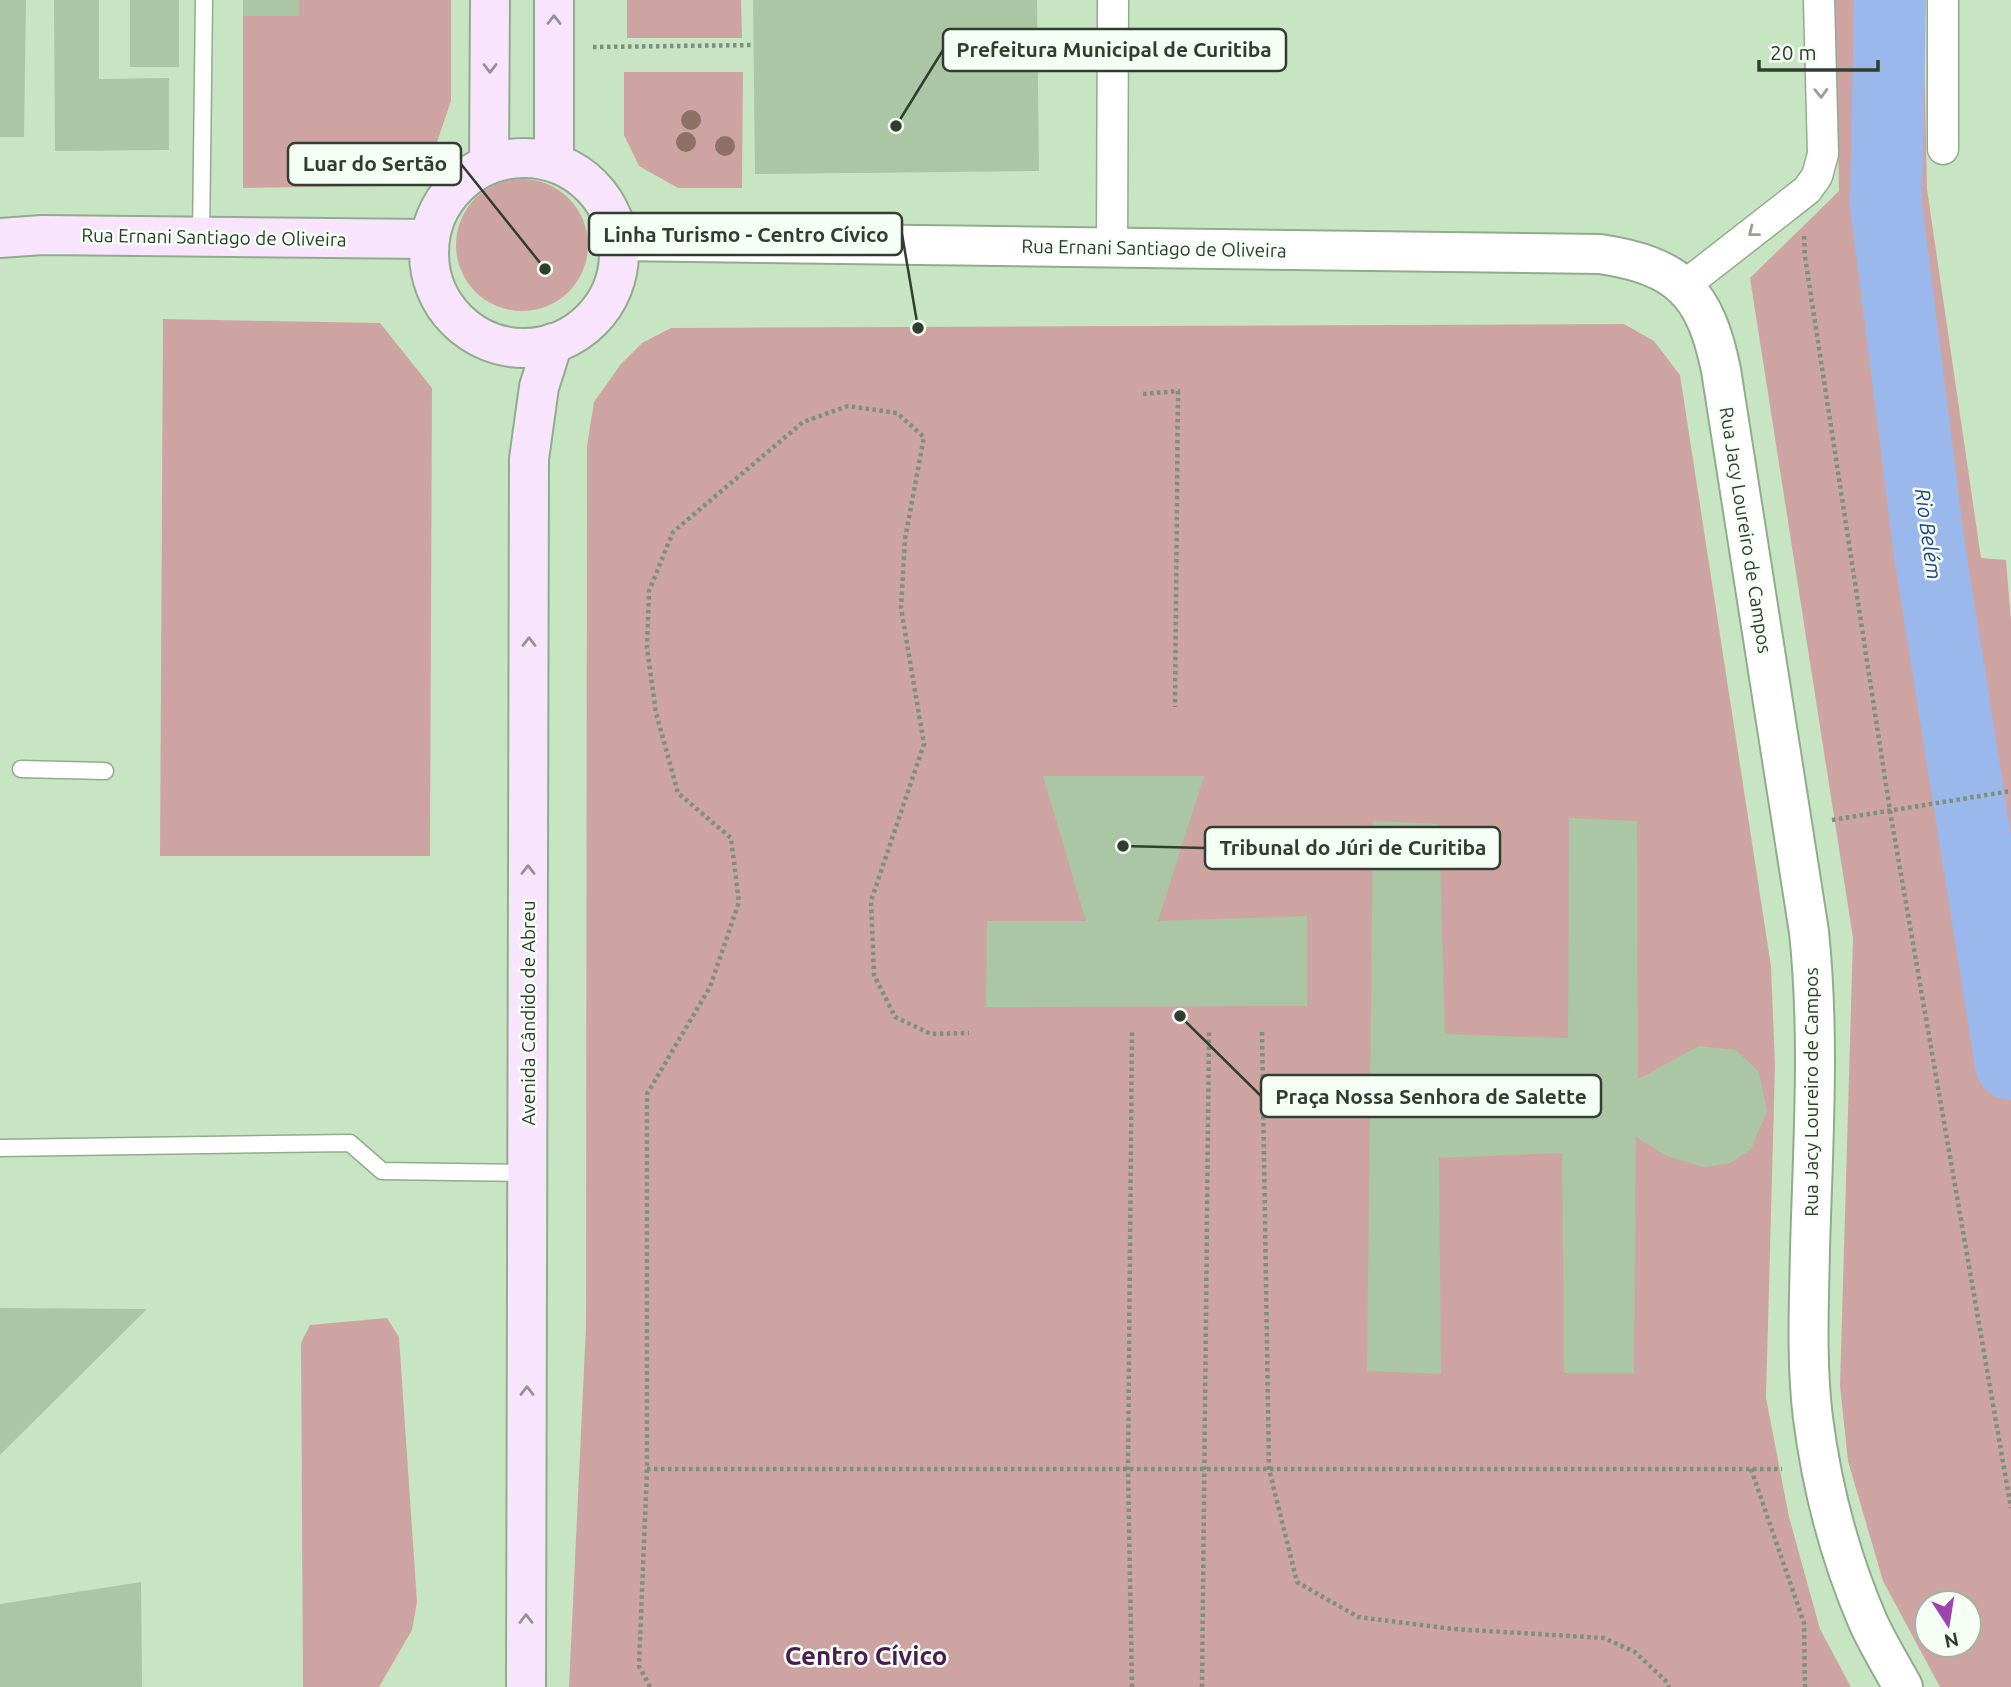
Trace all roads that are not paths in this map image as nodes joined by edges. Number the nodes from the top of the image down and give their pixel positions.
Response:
1 (204, 0) edge
2 (490, 0) edge
3 (554, 0) edge
4 (1113, 0) edge
5 (1819, 0) edge
6 (1943, 0) edge
7 (1943, 149) dead end
8 (554, 162) junction
9 (489, 164) junction
10 (0, 227) edge
11 (43, 235) junction
12 (201, 237) junction
13 (0, 238) edge
14 (429, 239) junction
15 (617, 241) junction
16 (1112, 247) junction
17 (1684, 286) junction
18 (553, 343) junction
19 (20, 769) dead end
20 (105, 771) dead end
21 (0, 1148) edge
22 (528, 1174) junction
23 (526, 1687) edge
24 (1903, 1687) edge

1 - 12 lane
2 -> 9 main road
8 -> 3 main road
4 - 16 street
5 -> 17 street
6 - 7 street
8 - 9 main road
8 - 15 main road
9 - 14 main road
10 - 11 street
11 - 12 main road, Rua Ernani Santiago de Oliveira
11 - 13 main road, Rua Ernani Santiago de Oliveira
12 - 14 main road, Rua Ernani Santiago de Oliveira
14 - 18 main road
15 - 16 street, Rua Ernani Santiago de Oliveira
15 - 18 main road
16 - 17 street, Rua Ernani Santiago de Oliveira
17 - 24 street, Rua Jacy Loureiro de Campos
22 -> 18 main road, Avenida Cândido de Abreu
19 - 20 lane
21 - 22 lane
23 -> 22 main road, Avenida Cândido de Abreu

